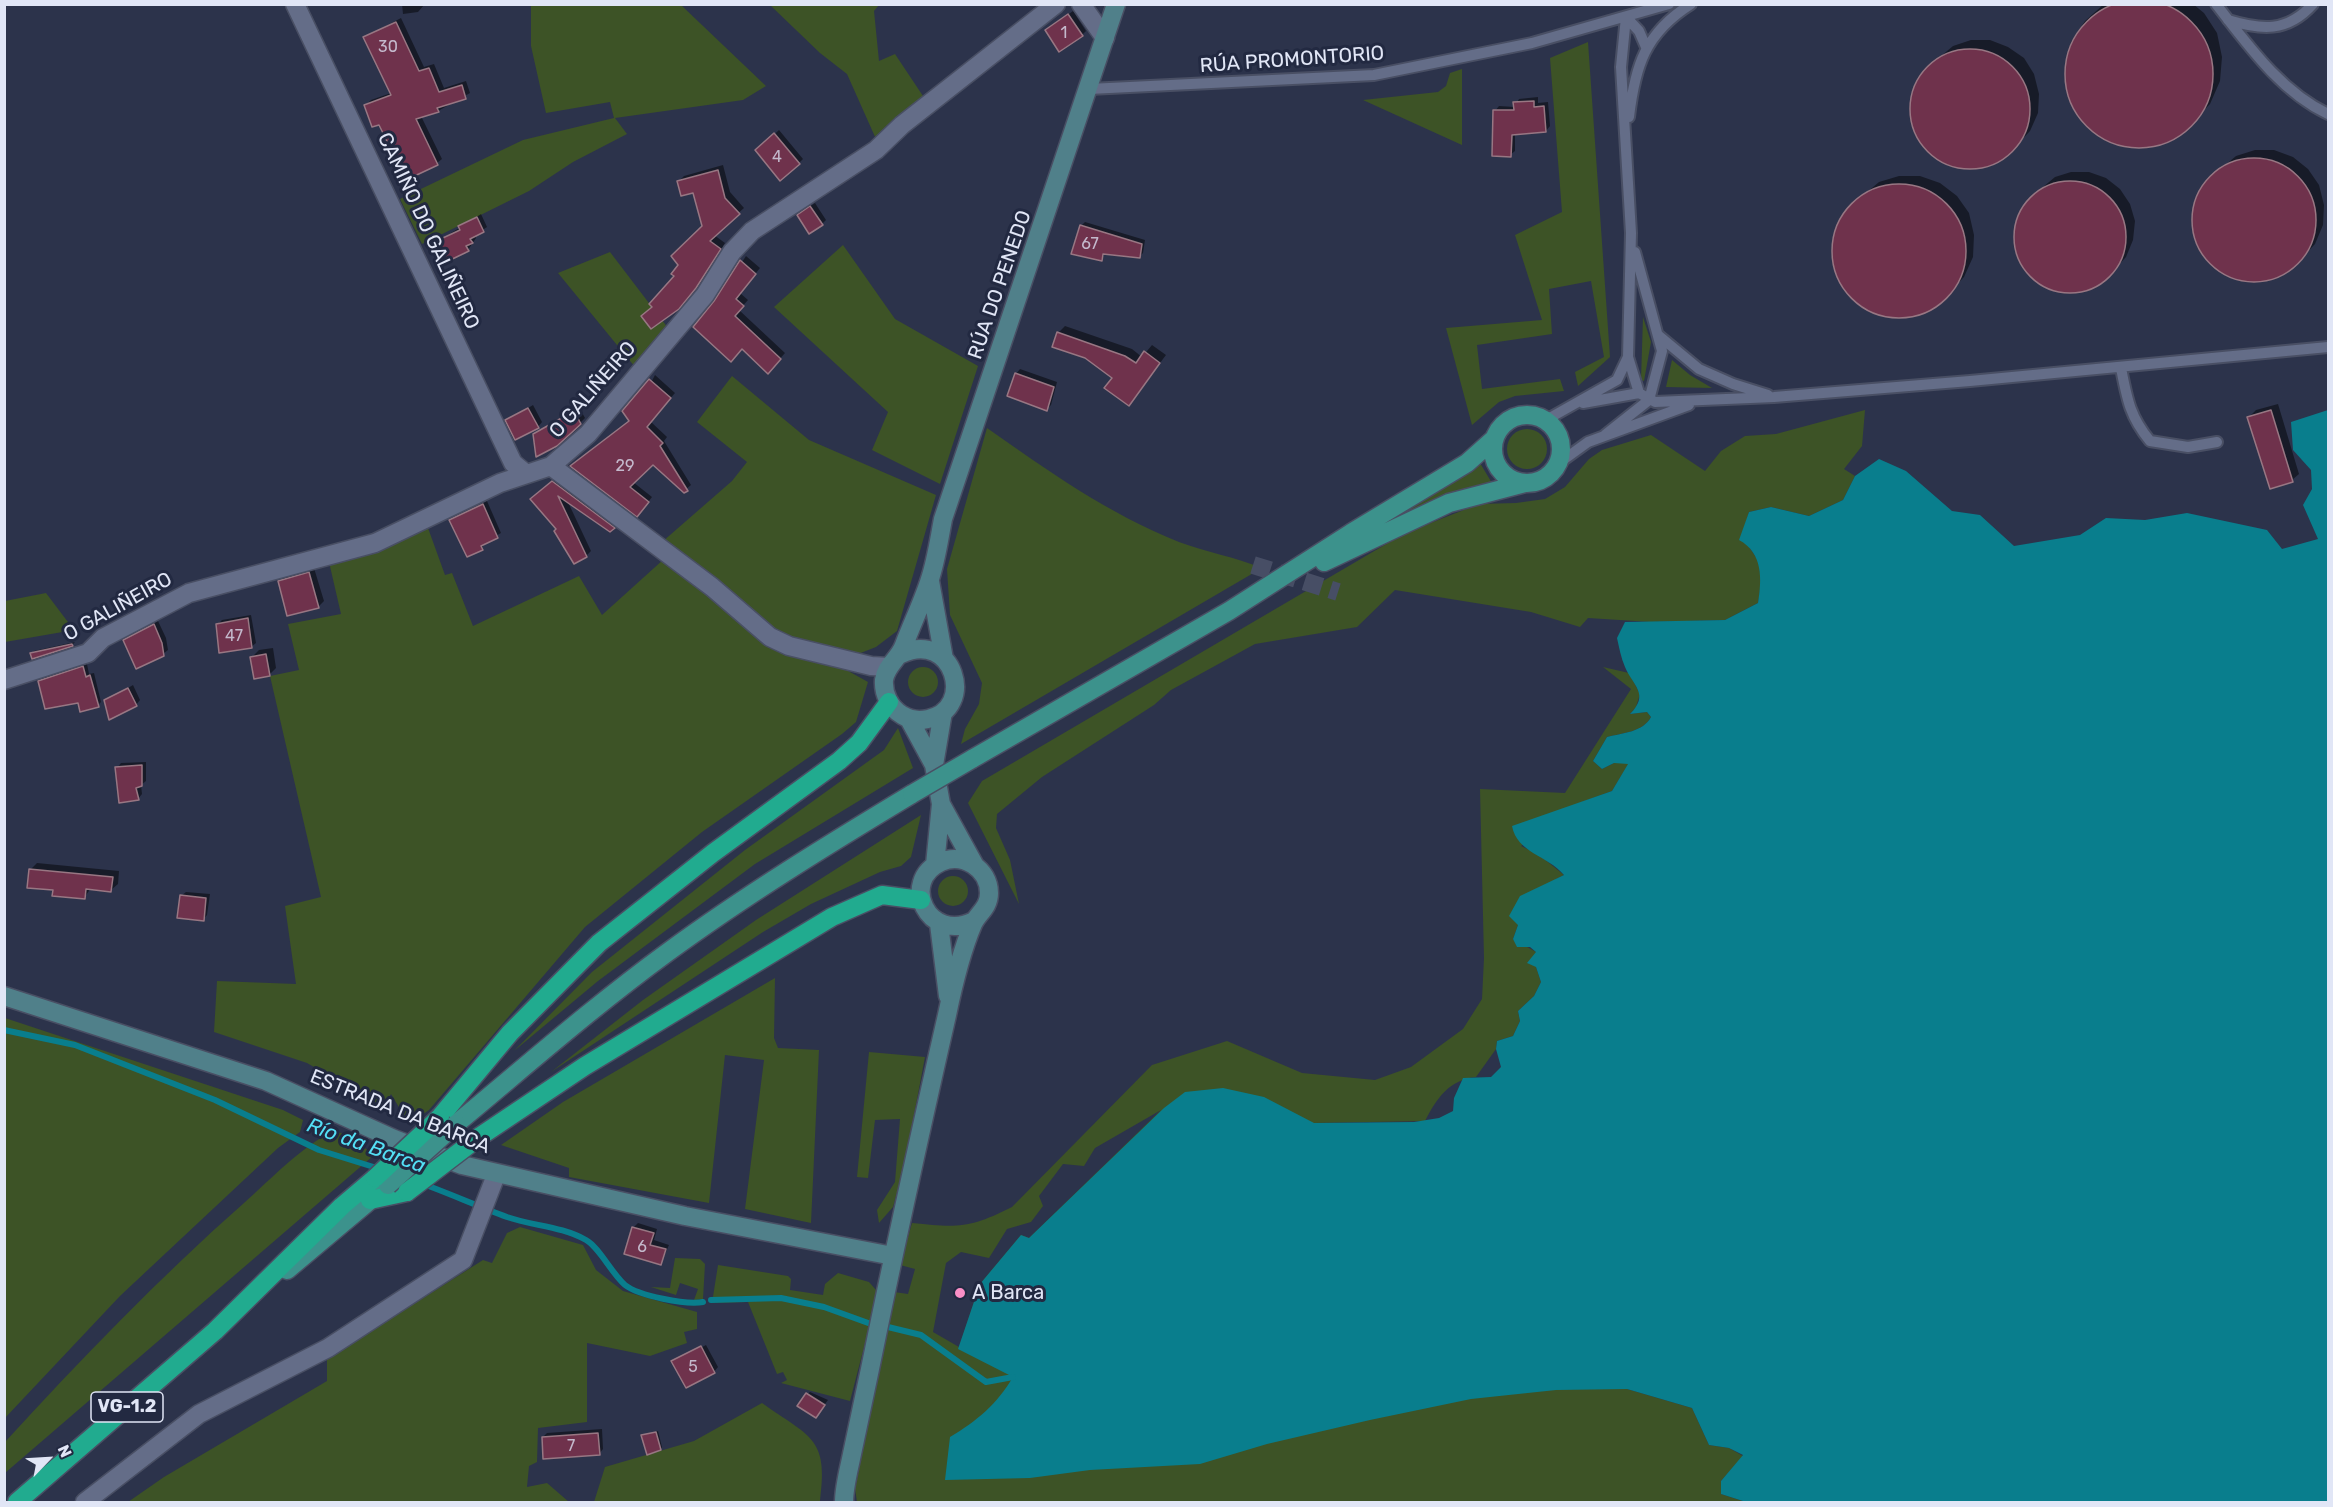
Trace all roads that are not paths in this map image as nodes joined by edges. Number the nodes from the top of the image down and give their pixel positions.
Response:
1 (295, 4) edge
2 (1056, 4) edge
3 (1081, 4) edge
4 (1116, 4) edge
5 (1669, 4) edge
6 (1691, 4) edge
7 (2216, 4) edge
8 (2313, 4) edge
9 (1626, 17) junction
10 (2228, 20) junction
11 (1105, 38) junction
12 (1646, 47) junction
13 (1089, 89) junction
14 (2328, 114) edge
15 (1625, 144) junction
16 (1631, 232) junction
17 (1658, 335) junction
18 (2328, 347) edge
19 (1628, 357) junction
20 (2121, 368) junction
21 (1639, 393) junction
22 (1774, 397) junction
23 (1649, 400) junction
24 (1699, 402) junction
25 (1579, 403) junction
26 (1546, 420) junction
27 (1605, 435) junction
28 (1494, 438) junction
29 (2217, 442) dead end
30 (1559, 463) junction
31 (551, 466) junction
32 (525, 473) junction
33 (1525, 483) junction
34 (930, 580) junction
35 (1229, 611) junction
36 (944, 659) junction
37 (895, 661) junction
38 (4, 680) edge
39 (889, 702) junction
40 (943, 712) junction
41 (909, 719) junction
42 (934, 765) junction
43 (941, 804) junction
44 (974, 864) junction
45 (935, 865) junction
46 (921, 900) junction
47 (974, 921) junction
48 (939, 924) junction
49 (4, 996) edge
50 (949, 1003) junction
51 (448, 1120) junction
52 (496, 1175) junction
53 (381, 1181) junction
54 (370, 1200) junction
55 (893, 1256) junction
56 (215, 1331) junction
57 (17, 1503) edge
58 (85, 1503) edge
59 (844, 1503) edge

1 - 32 street, CAMIÑO DO GALIÑEIRO
2 - 31 street, O GALIÑEIRO
3 - 11 street
4 - 11 street, RÚA DO PENEDO
5 - 9 lane, RÚA PROMONTORIO
6 - 12 lane
7 - 10 lane
8 - 10 lane
9 - 12 lane
9 - 13 lane, RÚA PROMONTORIO
9 - 15 lane
10 - 14 lane
11 - 13 street, RÚA DO PENEDO
12 - 15 lane
13 - 34 street, RÚA DO PENEDO
15 - 16 lane
16 - 17 lane
16 - 19 lane
17 - 22 lane
17 - 23 lane
18 - 20 lane
19 - 21 lane
19 - 25 lane
20 - 22 lane
20 - 29 lane
21 - 23 lane
21 - 25 lane
22 - 24 lane
23 - 24 lane
23 - 27 lane
24 - 27 lane
25 - 26 lane
26 - 28 main road
26 - 30 main road
27 - 30 lane
28 - 33 main road
28 - 35 main road
30 - 33 main road
31 - 32 street, O GALIÑEIRO
31 - 37 street
32 - 38 street, O GALIÑEIRO
33 - 35 main road
34 - 36 street, RÚA DO PENEDO
34 - 37 street, RÚA DO PENEDO
35 - 51 main road, bridge
36 - 37 street
36 - 40 street
37 - 39 street
39 - 41 street
39 - 51 highway
40 - 41 street
40 - 42 street
41 - 42 street
42 - 43 street
43 - 44 street
43 - 45 street
44 - 45 street
44 - 47 street
45 - 46 street
46 - 48 street
46 - 54 highway, bridge
47 - 48 street
47 - 50 street
48 - 50 street
49 - 52 street, ESTRADA DA BARCA
50 - 55 street
51 - 53 highway, bridge
52 - 55 street, ESTRADA DA BARCA
52 - 58 street
53 - 54 main road
53 - 56 highway
54 - 56 main road
55 - 59 street
56 - 57 highway, VG-1.2

